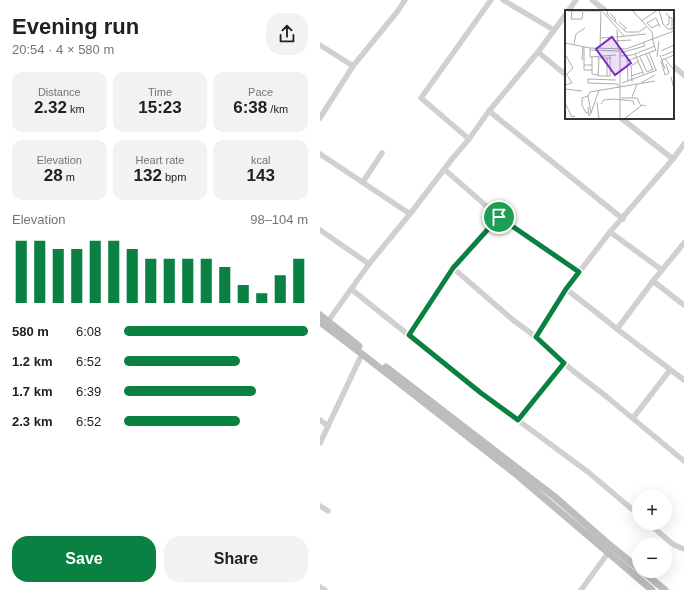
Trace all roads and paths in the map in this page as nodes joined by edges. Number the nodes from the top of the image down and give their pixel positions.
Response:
1 (405, 0) edge
2 (491, 0) edge
3 (503, 0) edge
4 (576, 0) edge
5 (592, 0) edge
6 (569, 10) edge
7 (605, 10) edge
8 (565, 15) edge
9 (554, 30) junction
10 (320, 45) edge
11 (538, 52) junction
12 (353, 66) junction
13 (674, 67) edge
14 (565, 74) edge
15 (684, 75) edge
16 (489, 111) junction
17 (320, 118) edge
18 (622, 119) edge
19 (469, 139) junction
20 (684, 144) edge
21 (382, 153) dead end
22 (320, 154) edge
23 (673, 159) junction
24 (444, 169) junction
25 (363, 182) junction
26 (410, 214) junction
27 (499, 217) junction
28 (623, 219) junction
29 (320, 230) edge
30 (610, 232) junction
31 (684, 244) edge
32 (369, 264) junction
33 (453, 268) junction
34 (662, 270) junction
35 (579, 272) junction
36 (653, 281) junction
37 (352, 289) junction
38 (566, 289) junction
39 (684, 305) edge
40 (320, 315) edge
41 (324, 323) edge
42 (617, 329) junction
43 (409, 335) junction
44 (536, 337) junction
45 (362, 354) junction
46 (564, 363) junction
47 (670, 370) junction
48 (684, 380) edge
49 (633, 418) junction
50 (320, 420) edge
51 (518, 420) junction
52 (328, 426) junction
53 (320, 443) edge
54 (684, 461) edge
55 (320, 506) edge
56 (632, 509) edge
57 (328, 511) dead end
58 (656, 530) edge
59 (684, 549) edge
60 (608, 553) junction
61 (632, 563) edge
62 (650, 578) edge
63 (320, 587) edge
64 (325, 590) edge
65 (581, 590) edge
66 (652, 590) edge
67 (665, 590) edge

1 - 12 street
2 - 19 street
3 - 9 street
4 - 6 street
5 - 7 street
8 - 9 street
9 - 11 street
10 - 12 street
11 - 14 street
11 - 16 street
12 - 17 street
13 - 15 street
16 - 19 street
16 - 28 street
18 - 23 street
19 - 24 street
20 - 23 street
21 - 25 street
22 - 25 street
23 - 28 street
24 - 26 street
24 - 27 street
25 - 26 street
26 - 32 street
27 - 33 street
27 - 35 street
28 - 30 street
29 - 32 street
30 - 34 street
30 - 35 street
31 - 34 street
32 - 37 street
33 - 43 street
33 - 44 street
34 - 36 street
35 - 38 street
36 - 39 street
36 - 42 street
37 - 41 street
37 - 43 street
38 - 42 street
38 - 44 street
40 - 41 street
41 - 45 street
41 - 61 street
42 - 47 street
43 - 51 street
44 - 46 street
45 - 52 street
45 - 60 street
46 - 49 street
46 - 51 street
47 - 48 street
47 - 49 street
49 - 54 street
50 - 52 street
51 - 56 street
52 - 53 street
55 - 57 street
58 - 59 street
60 - 65 street
60 - 66 street
62 - 67 street
63 - 64 street

